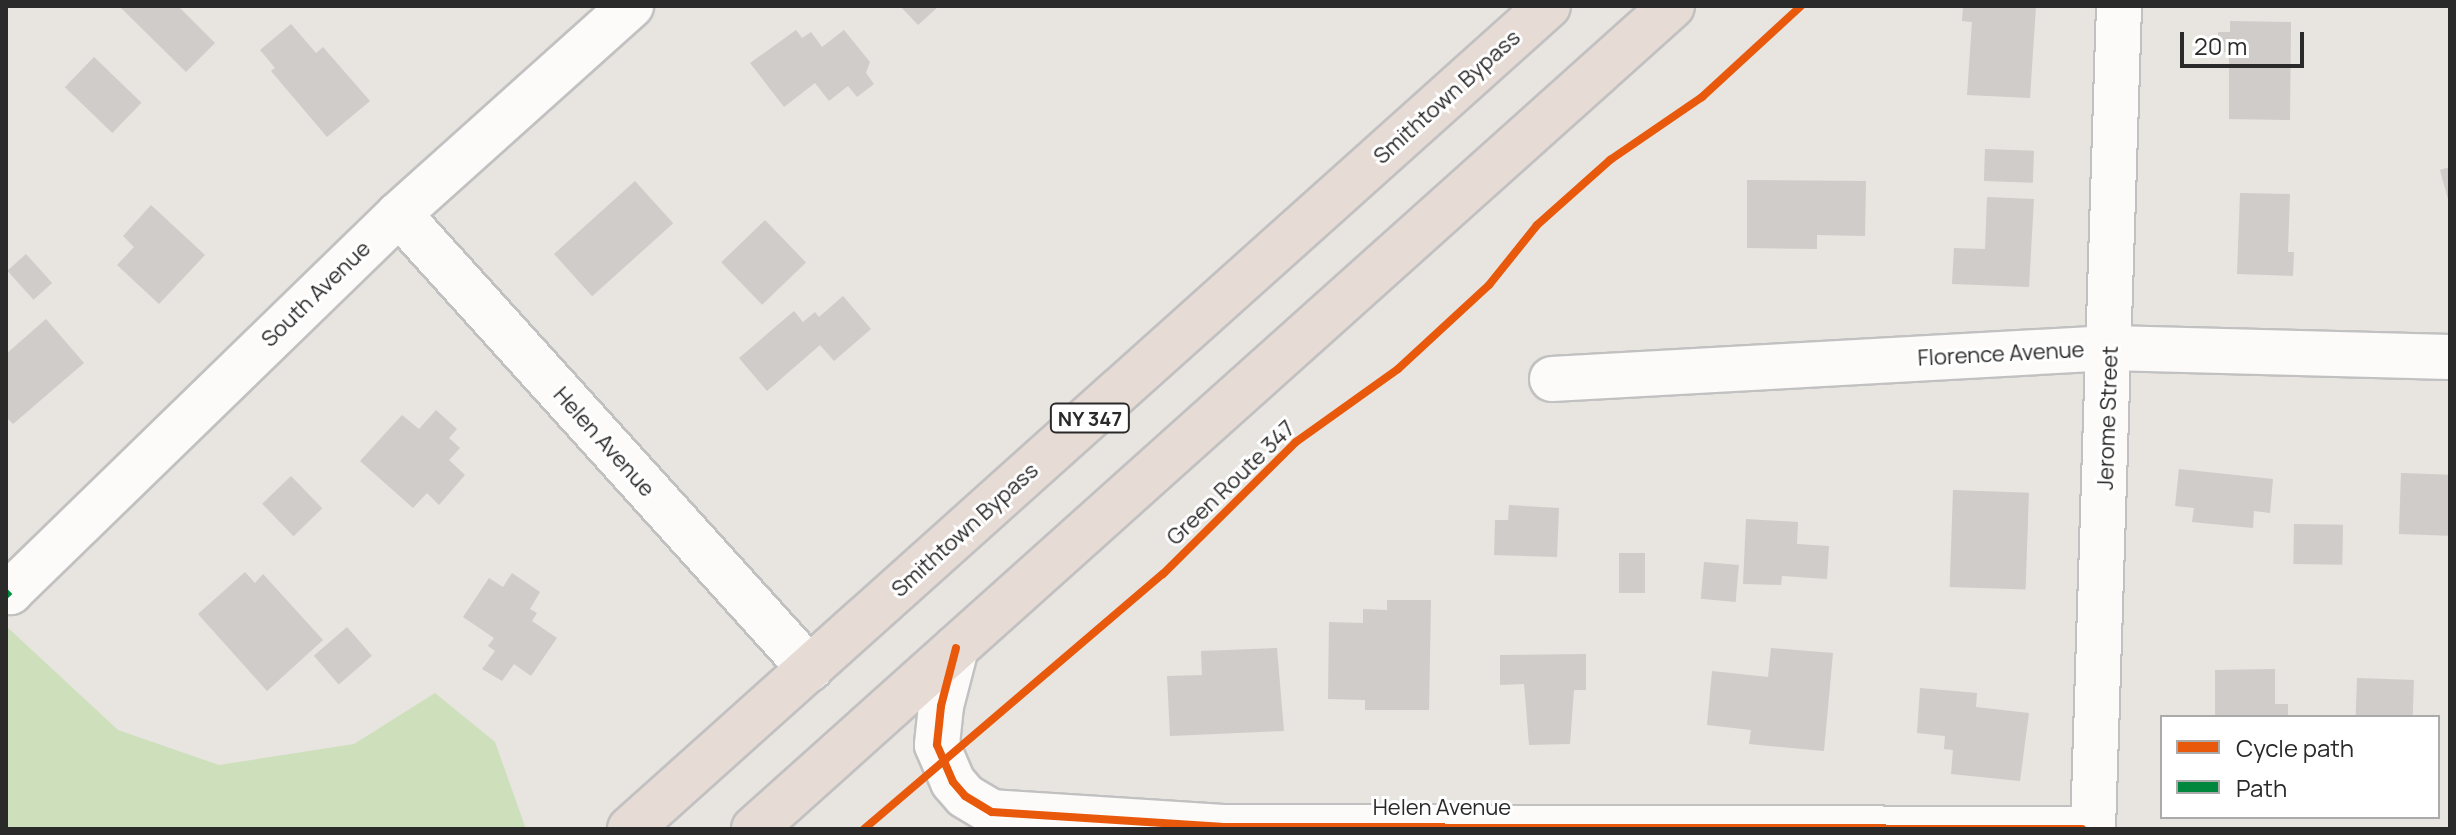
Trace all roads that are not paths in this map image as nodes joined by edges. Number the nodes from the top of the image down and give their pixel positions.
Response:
1 (631, 6) edge
2 (1548, 6) edge
3 (1672, 6) edge
4 (2119, 6) edge
5 (399, 214) junction
6 (2110, 348) junction
7 (2450, 357) edge
8 (1552, 379) dead end
9 (8, 590) edge
10 (956, 648) junction
11 (810, 669) junction
12 (630, 829) edge
13 (754, 829) edge
14 (2082, 829) edge
15 (2093, 829) edge

1 - 5 street, South Avenue
2 - 11 highway, Smithtown Bypass / NY 347
3 - 10 highway
4 - 6 street, Jerome Street
5 - 9 street, South Avenue
5 - 11 street, Helen Avenue
6 - 7 street, Florence Avenue
6 - 8 street, Florence Avenue
6 - 15 street, Jerome Street
10 - 13 highway
10 - 14 street, Helen Avenue
11 - 12 highway, Smithtown Bypass / NY 347

